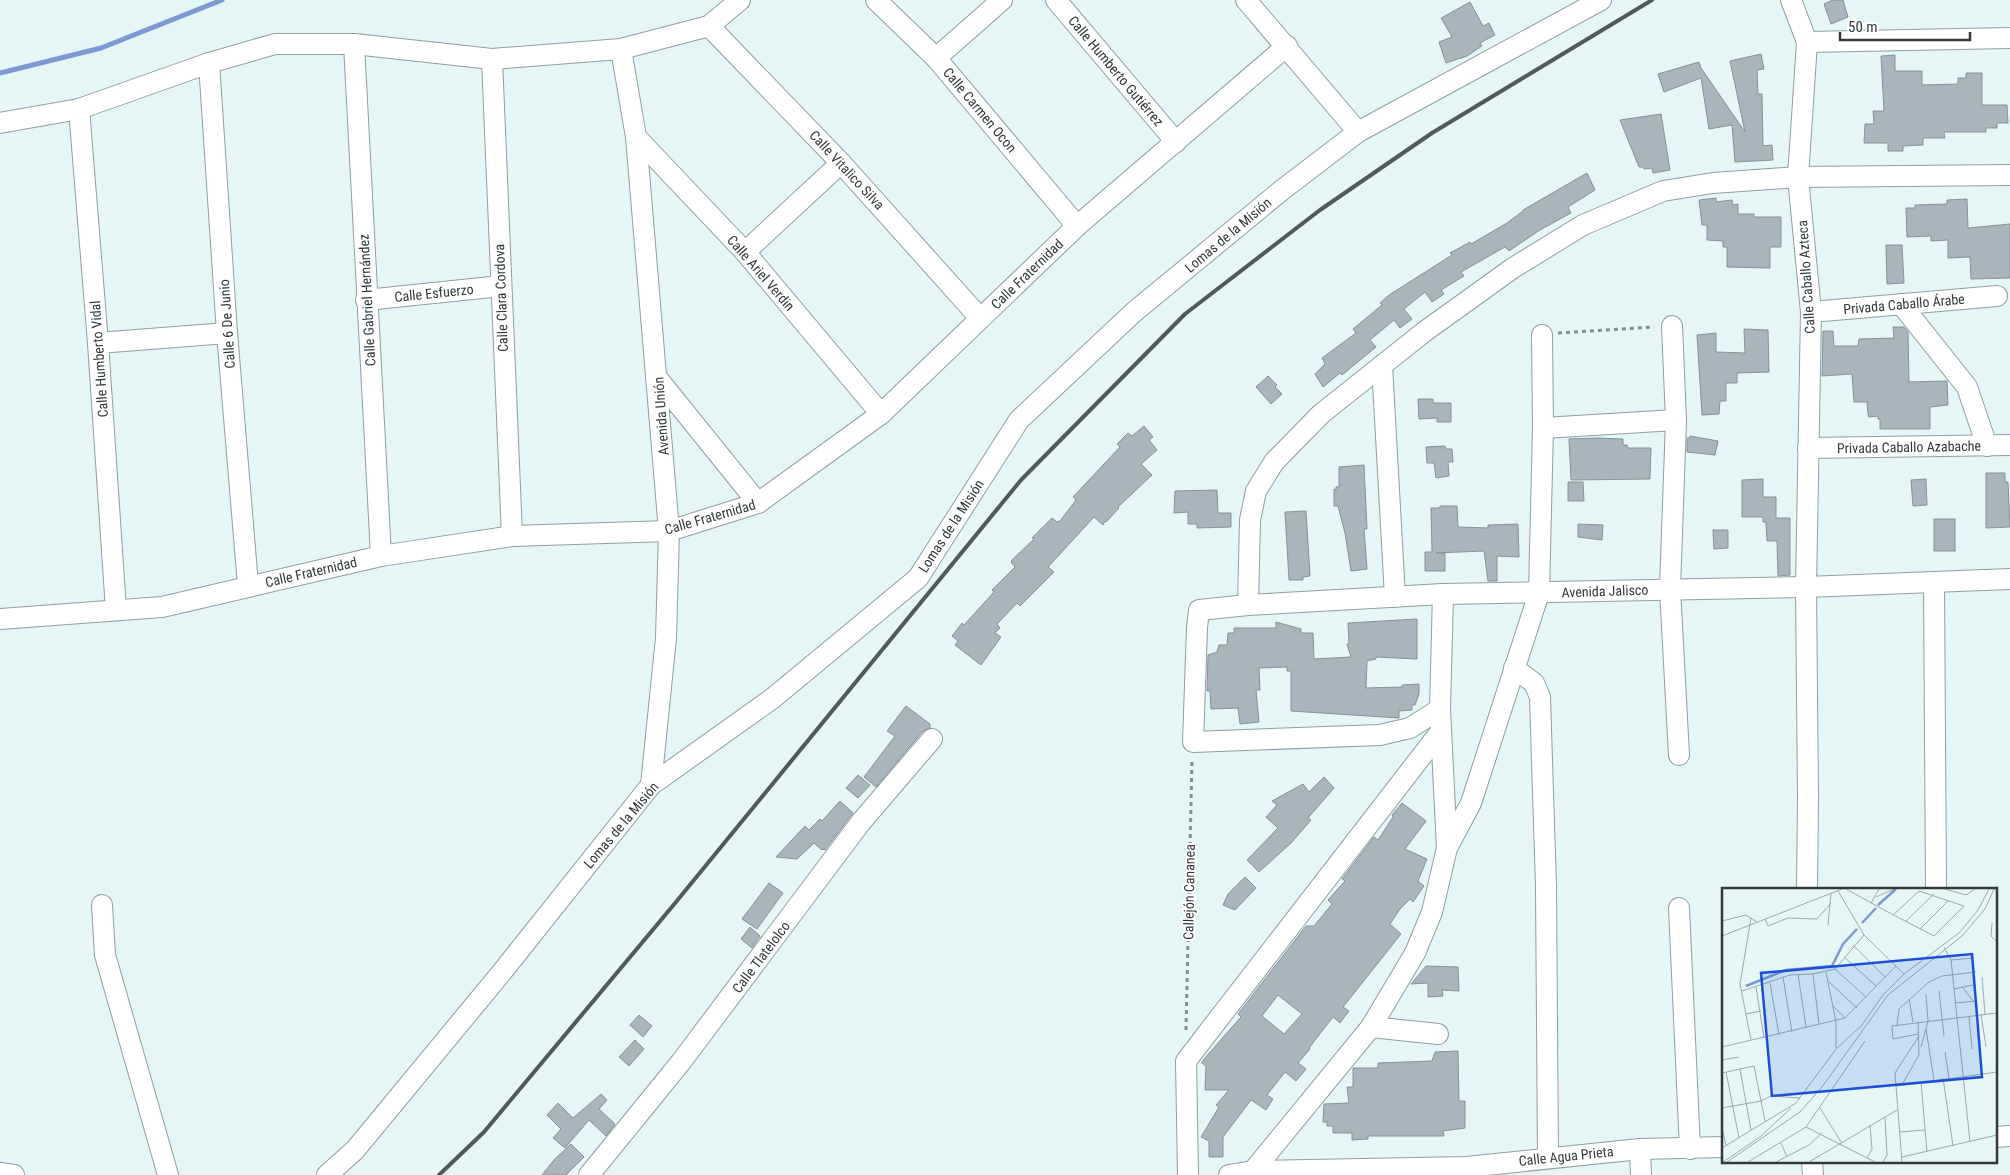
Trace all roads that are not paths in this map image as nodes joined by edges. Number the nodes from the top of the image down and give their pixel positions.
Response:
1 (740, 0) edge
2 (876, 0) edge
3 (1002, 0) edge
4 (1056, 0) edge
5 (1246, 0) edge
6 (1601, 0) edge
7 (1791, 0) edge
8 (709, 26) junction
9 (2010, 38) edge
10 (1807, 42) junction
11 (354, 44) junction
12 (1287, 46) junction
13 (620, 49) junction
14 (936, 58) junction
15 (492, 59) junction
16 (209, 63) junction
17 (79, 109) junction
18 (0, 123) edge
19 (1358, 132) junction
20 (636, 138) junction
21 (1176, 142) junction
22 (842, 163) junction
23 (2010, 175) edge
24 (1798, 176) junction
25 (1077, 226) junction
26 (745, 252) junction
27 (501, 286) junction
28 (1997, 296) dead end
29 (366, 300) junction
30 (1902, 304) junction
31 (1811, 312) junction
32 (980, 318) junction
33 (1672, 326) road end
34 (227, 332) junction
35 (1542, 334) road end
36 (98, 343) junction
37 (1382, 365) junction
38 (658, 379) junction
39 (881, 414) junction
40 (1676, 420) junction
41 (1543, 428) junction
42 (2010, 445) edge
43 (1987, 446) junction
44 (1808, 448) junction
45 (758, 504) junction
46 (669, 532) junction
47 (512, 536) junction
48 (381, 556) junction
49 (2010, 579) edge
50 (1934, 582) junction
51 (248, 585) junction
52 (1806, 587) junction
53 (1670, 589) junction
54 (1538, 593) junction
55 (1443, 594) junction
56 (1395, 597) junction
57 (1248, 605) junction
58 (116, 610) junction
59 (0, 619) edge
60 (1514, 668) junction
61 (1440, 709) junction
62 (1441, 731) junction
63 (932, 738) dead end
64 (1679, 755) dead end
65 (650, 785) junction
66 (1446, 848) junction
67 (1807, 888) edge
68 (1936, 888) edge
69 (102, 905) dead end
70 (1679, 908) dead end
71 (1371, 1027) junction
72 (1438, 1034) dead end
73 (1722, 1147) edge
74 (1640, 1149) junction
75 (1690, 1149) junction
76 (1548, 1158) junction
77 (1812, 1162) edge
78 (1253, 1171) junction
79 (1425, 1172) edge
80 (0, 1173) edge
81 (14, 1175) edge
82 (168, 1175) edge
83 (327, 1175) edge
84 (589, 1175) edge
85 (1188, 1175) edge
86 (1229, 1175) edge
87 (1642, 1175) edge
88 (1813, 1175) edge

1 - 8 street
2 - 14 street, Calle Carmen Ocon
3 - 14 street
4 - 21 street, Calle Humberto Gutiérrez
5 - 12 street
6 - 19 street, Lomas de la Misión
7 - 10 street, Calle Caballo Azteca
8 - 13 street
8 - 22 street, Calle Vitalico Silva
9 - 10 street
10 - 24 street, Calle Caballo Azteca
11 - 15 street
11 - 16 street
11 - 29 street, Calle Gabriel Hernández
12 - 19 street
12 - 21 street, Calle Fraternidad
13 - 15 street
13 - 20 street, Avenida Unión
14 - 25 street, Calle Carmen Ocon
15 - 27 street, Calle Clara Cordova
16 - 17 street
16 - 34 street, Calle 6 De Junio
17 - 18 street
17 - 36 street, Calle Humberto Vidal
19 - 65 street, Lomas de la Misión
20 - 26 street, Calle Ariel Verdin
20 - 38 street, Avenida Unión
21 - 25 street, Calle Fraternidad
22 - 26 street
22 - 32 street, Calle Vitalico Silva
23 - 24 street
24 - 31 street, Calle Caballo Azteca
24 - 37 street
25 - 32 street, Calle Fraternidad
26 - 39 street, Calle Ariel Verdin
27 - 29 street, Calle Esfuerzo
27 - 47 street, Calle Clara Cordova
28 - 30 street, Privada Caballo Árabe
29 - 48 street, Calle Gabriel Hernández
30 - 31 street, Privada Caballo Árabe
30 - 43 street
31 - 44 street, Calle Caballo Azteca
32 - 39 street, Calle Fraternidad
33 - 40 street
34 - 36 street
34 - 51 street, Calle 6 De Junio
35 - 41 street
36 - 58 street, Calle Humberto Vidal
37 - 56 street
37 - 57 street
38 - 45 street
38 - 46 street, Avenida Unión
39 - 45 street, Calle Fraternidad
40 - 41 street
40 - 53 street
41 - 54 street
42 - 43 street, Privada Caballo Azabache
43 - 44 street, Privada Caballo Azabache
44 - 52 street, Calle Caballo Azteca
45 - 46 street, Calle Fraternidad
46 - 47 street, Calle Fraternidad
46 - 65 street, Avenida Unión
47 - 48 street, Calle Fraternidad
48 - 51 street, Calle Fraternidad
49 - 50 street, Avenida Jalisco
50 - 52 street, Avenida Jalisco
50 - 68 street
51 - 58 street, Calle Fraternidad
52 - 53 street, Avenida Jalisco
52 - 67 street, Calle Caballo Azteca
53 - 54 street, Avenida Jalisco
53 - 64 street
54 - 55 street, Avenida Jalisco
54 - 60 street
55 - 56 street, Avenida Jalisco
55 - 61 street
56 - 57 street, Avenida Jalisco
57 - 61 street, Avenida Jalisco
58 - 59 street, Calle Fraternidad
60 - 66 street
60 - 76 street
61 - 62 street
62 - 66 street
62 - 85 street
63 - 84 street, Calle Tlatelolco
65 - 83 street, Lomas de la Misión
66 - 71 street
69 - 82 street
70 - 75 street
71 - 72 street
71 - 78 street
73 - 75 street, Calle Agua Prieta
74 - 75 street, Calle Agua Prieta
74 - 76 street, Calle Agua Prieta
74 - 87 street
76 - 79 street, Calle Agua Prieta
77 - 88 street
78 - 79 street, Calle Agua Prieta
78 - 86 street, Calle Agua Prieta
80 - 81 street

